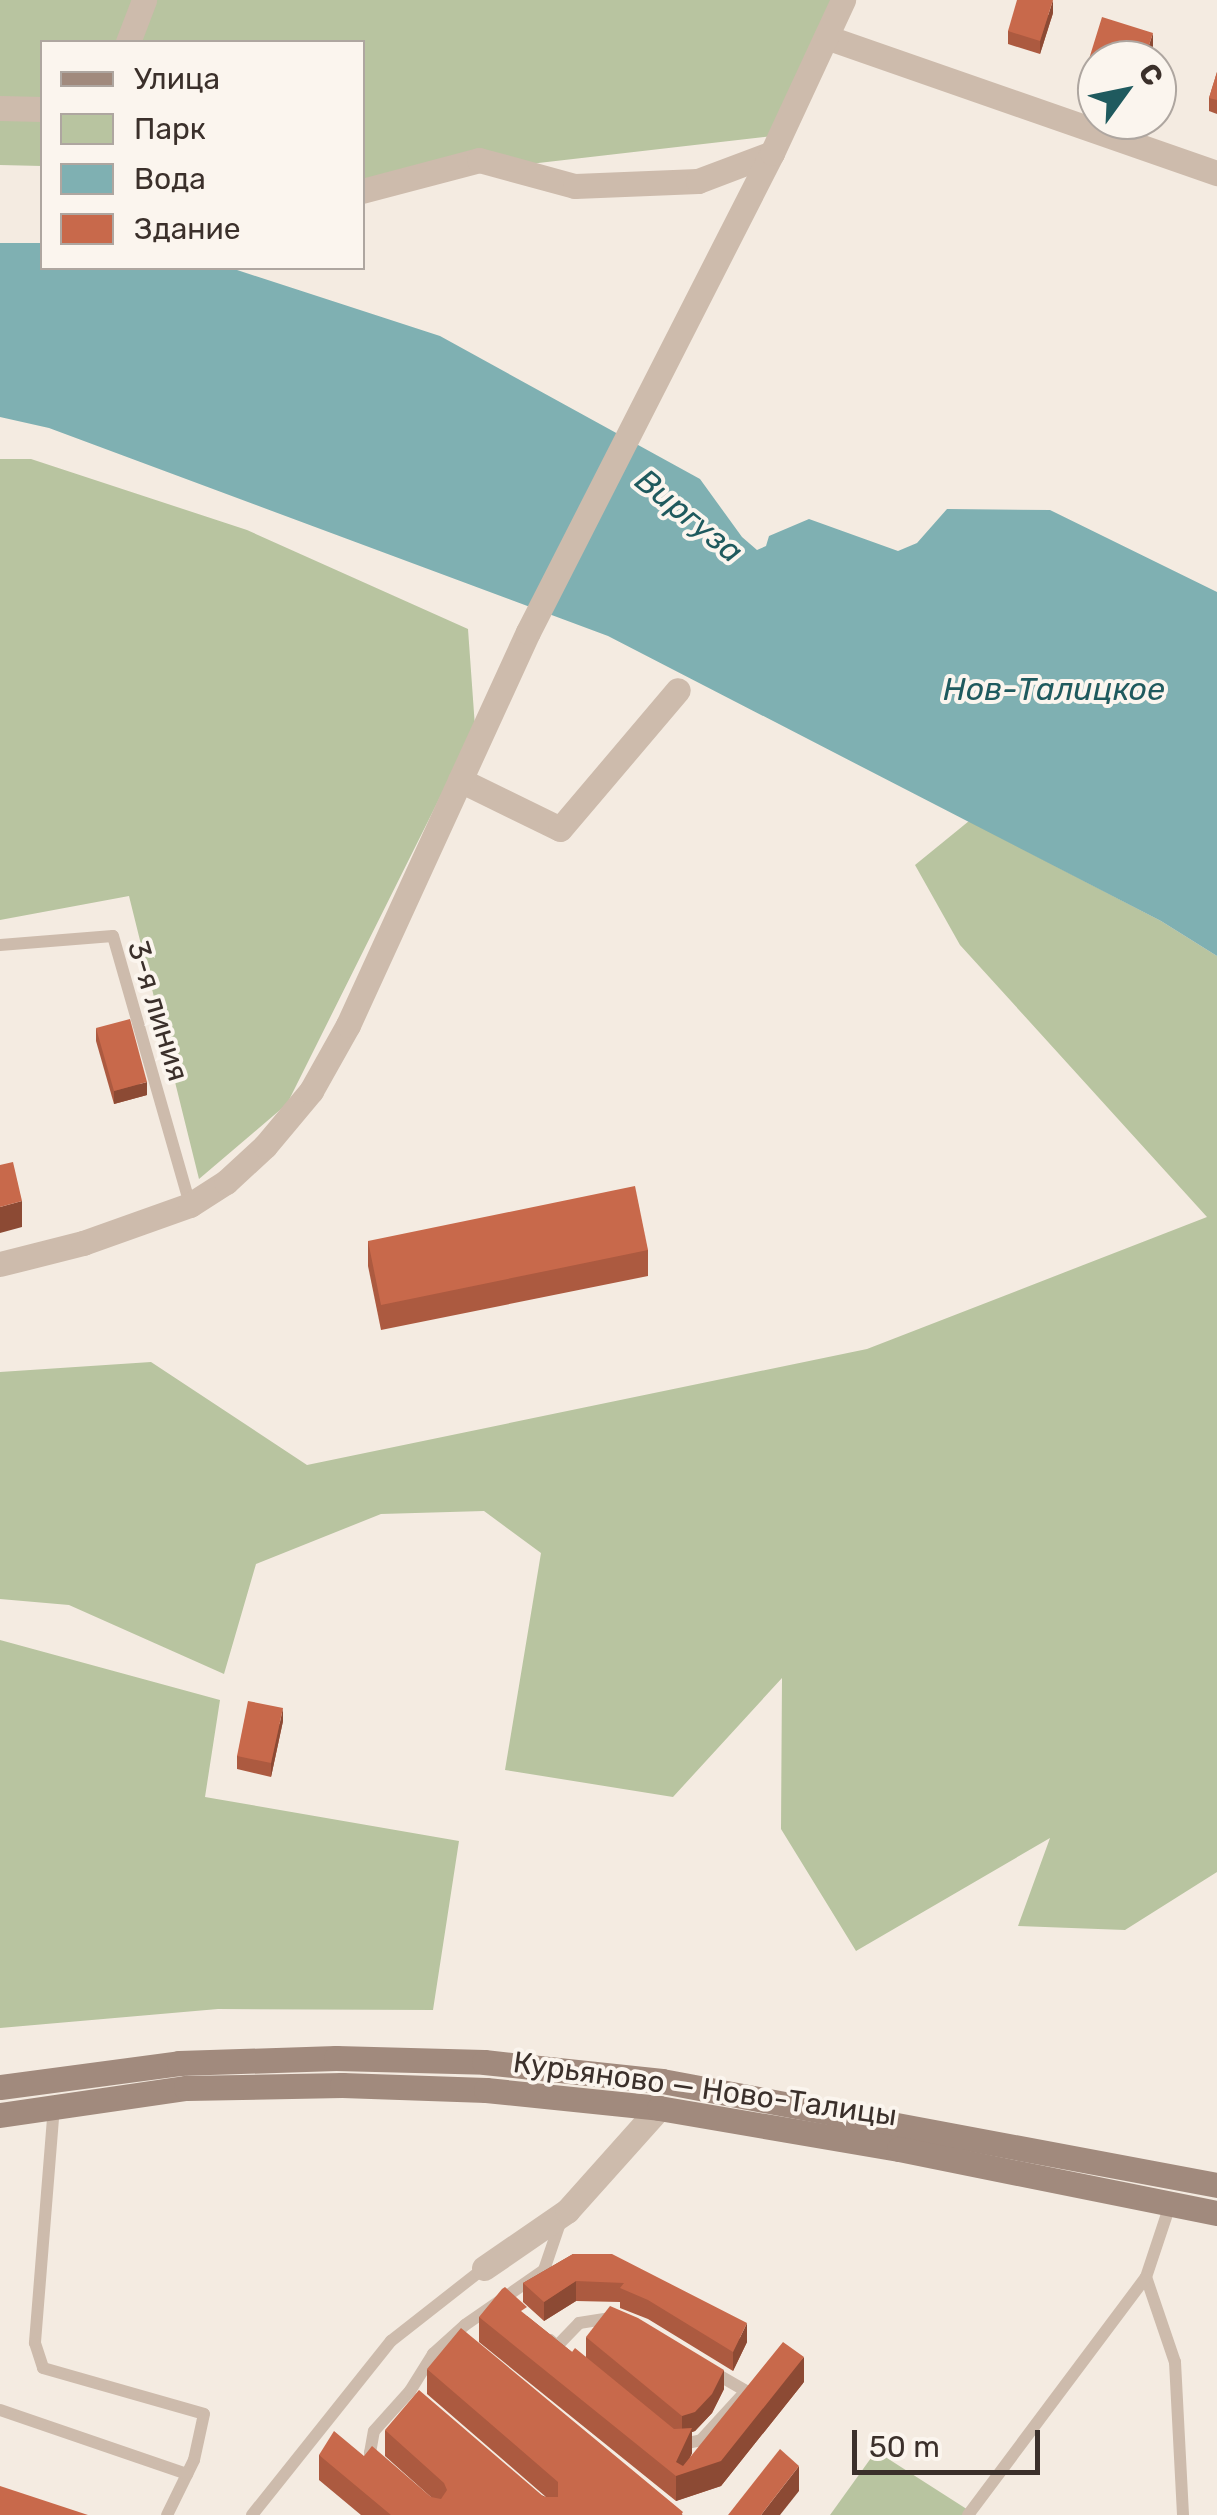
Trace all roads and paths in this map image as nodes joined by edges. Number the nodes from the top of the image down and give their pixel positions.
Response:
1 (144, 0) edge
2 (843, 0) edge
3 (826, 36) junction
4 (129, 40) edge
5 (0, 108) edge
6 (40, 109) edge
7 (772, 153) junction
8 (1217, 173) edge
9 (365, 190) edge
10 (678, 690) dead end
11 (460, 780) junction
12 (0, 945) edge
13 (190, 1206) junction
14 (0, 1264) edge
15 (0, 2087) edge
16 (54, 2106) junction
17 (659, 2108) junction
18 (0, 2115) edge
19 (1217, 2185) edge
20 (1170, 2205) junction
21 (564, 2213) junction
22 (1217, 2214) edge
23 (484, 2268) joint
24 (1146, 2278) junction
25 (627, 2322) edge
26 (532, 2326) edge
27 (454, 2335) junction
28 (468, 2346) edge
29 (557, 2346) junction
30 (571, 2357) edge
31 (706, 2367) edge
32 (408, 2393) junction
33 (422, 2405) edge
34 (0, 2410) edge
35 (666, 2436) edge
36 (386, 2473) edge
37 (187, 2474) junction
38 (166, 2515) edge
39 (252, 2515) edge
40 (968, 2515) edge
41 (1183, 2515) edge

1 - 4 street
2 - 3 street
3 - 7 street
3 - 8 street
5 - 6 street
7 - 9 street
7 - 11 street
10 - 11 street
11 - 13 street
12 - 13 lane, 3-я линия
13 - 14 street
15 - 19 main road, Курьяново — Ново-Талицы
16 - 17 main road, Курьяново — Ново-Талицы
16 - 18 main road, Курьяново — Ново-Талицы
16 - 37 lane
17 - 20 main road, Курьяново — Ново-Талицы
17 - 21 street
20 - 22 main road, Курьяново — Ново-Талицы
20 - 24 lane
21 - 23 street
21 - 27 lane
23 - 39 lane
24 - 40 lane
24 - 41 lane
25 - 29 lane
26 - 29 lane
27 - 28 lane
27 - 32 lane
29 - 30 lane
31 - 35 lane
32 - 33 lane
32 - 36 lane
34 - 37 lane
37 - 38 lane

